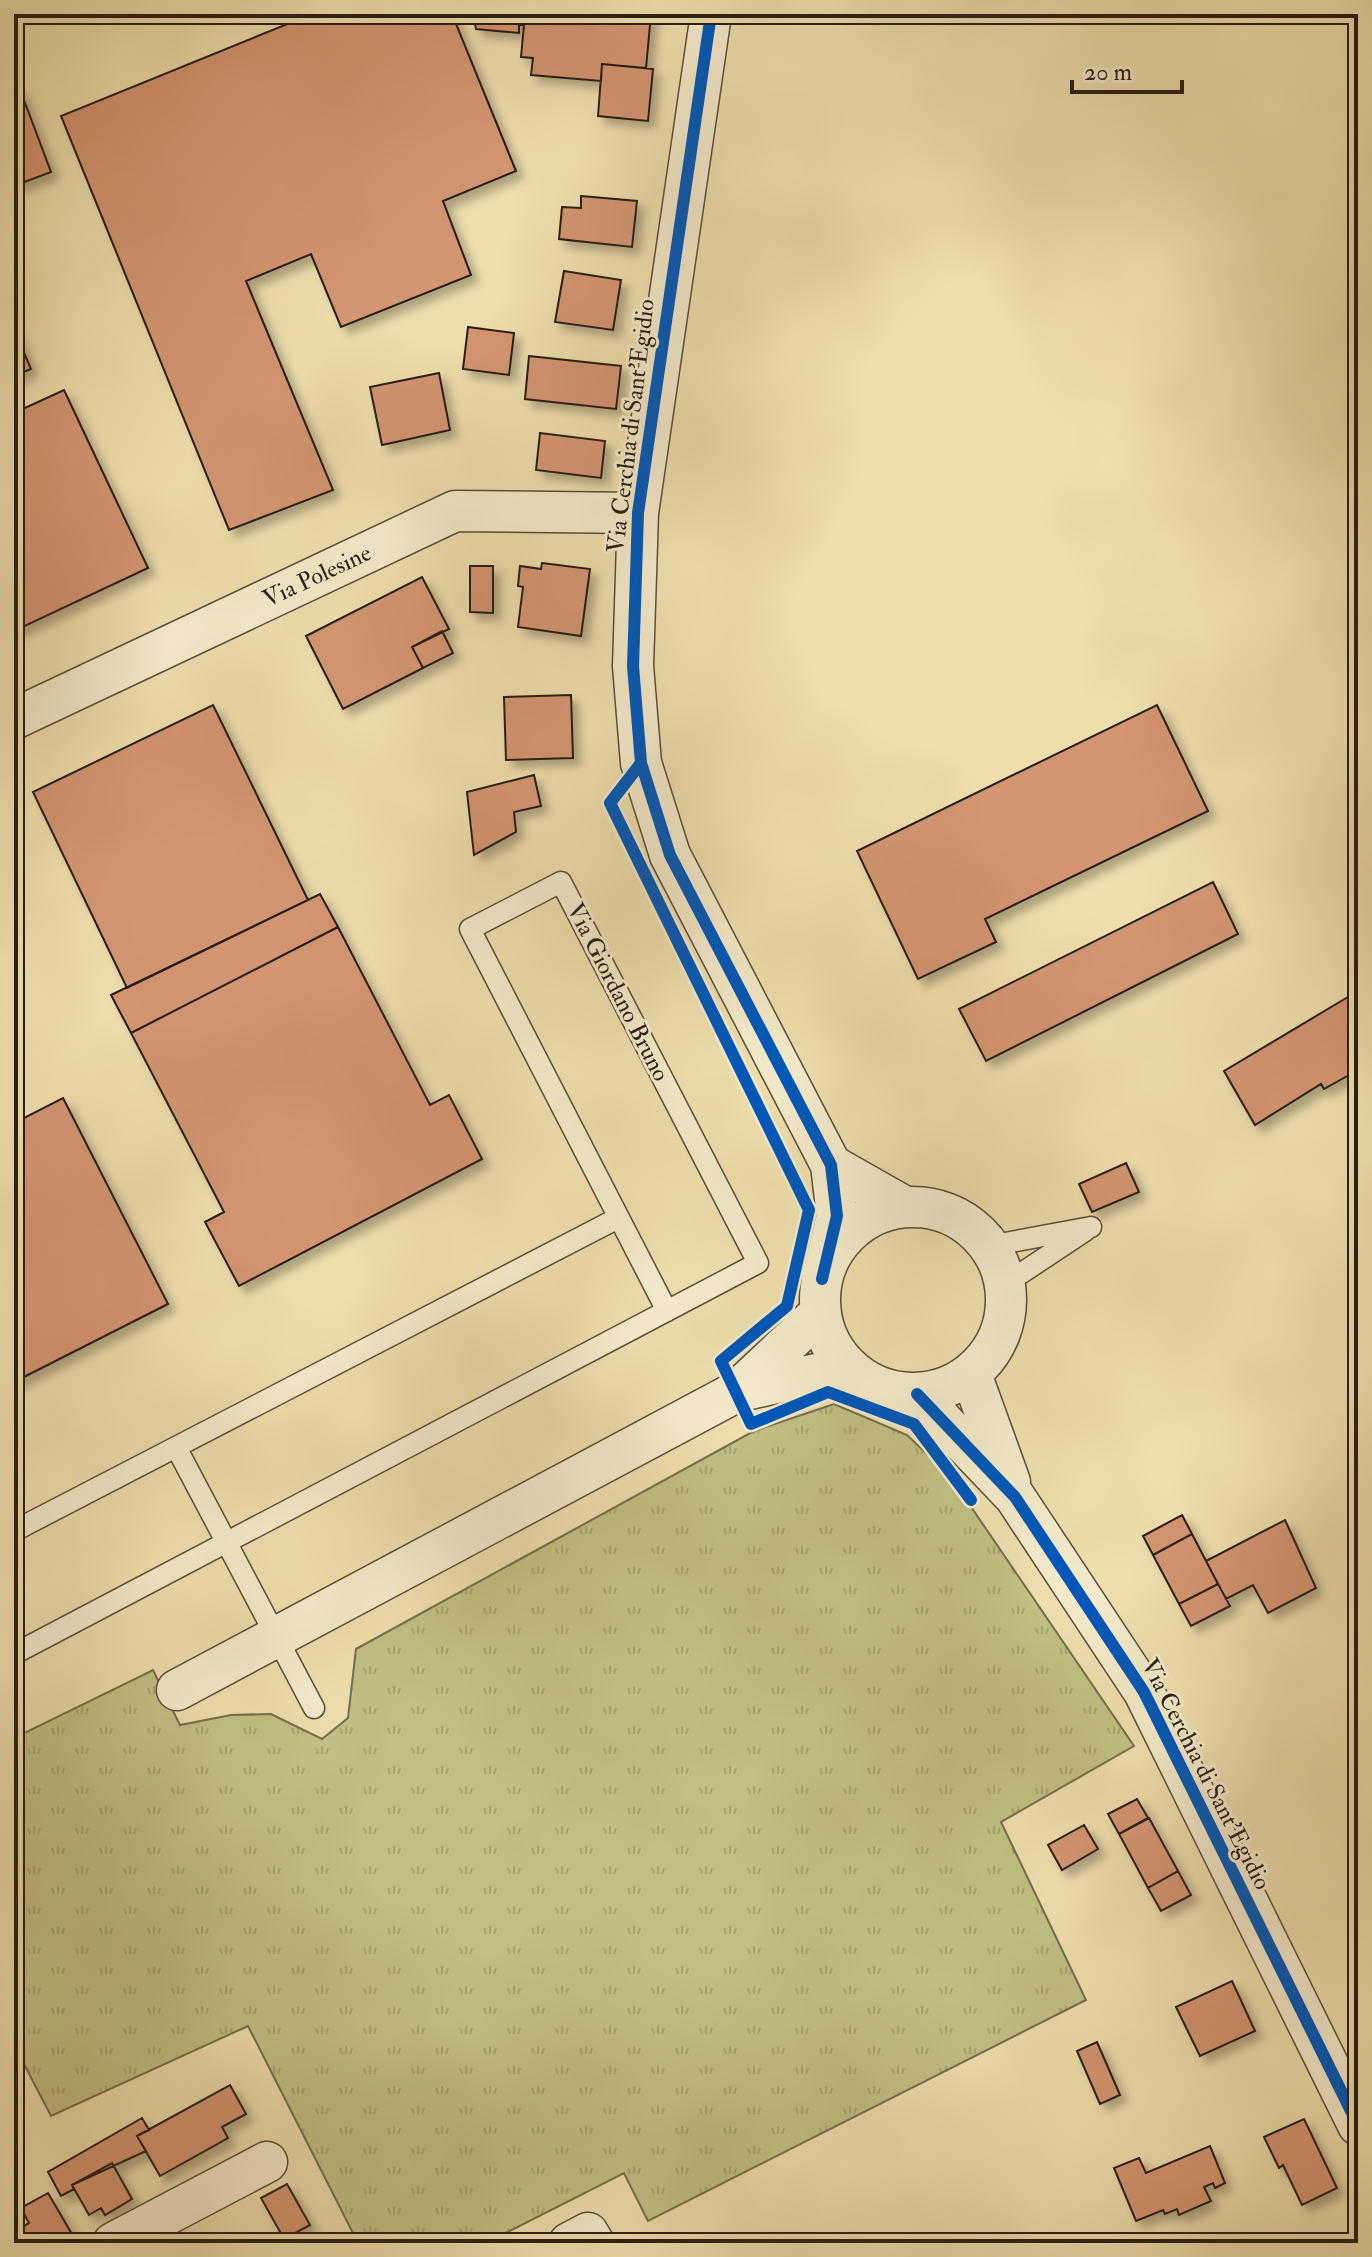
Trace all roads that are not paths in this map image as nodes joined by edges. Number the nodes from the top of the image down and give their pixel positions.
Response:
1 (711, 14) edge
2 (638, 513) junction
3 (14, 719) edge
4 (831, 1165) junction
5 (905, 1207) junction
6 (618, 1218) junction
7 (989, 1246) junction
8 (1005, 1284) junction
9 (821, 1296) junction
10 (667, 1311) junction
11 (847, 1367) junction
12 (971, 1374) junction
13 (736, 1392) junction
14 (917, 1394) junction
15 (176, 1447) junction
16 (1015, 1497) junction
17 (14, 1531) edge
18 (227, 1543) junction
19 (277, 1637) junction
20 (14, 1654) edge
21 (177, 1690) dead end
22 (314, 1708) dead end
23 (1358, 2125) edge
24 (267, 2162) dead end
25 (113, 2243) edge

1 - 2 street, Via Cerchia di Sant'Egidio
2 - 3 street, Via Polesine
2 - 4 street, Via Cerchia di Sant'Egidio
4 - 5 street
4 - 9 street, Via Cerchia di Sant'Egidio
5 - 7 street
5 - 9 street
6 - 10 lane, Via Giordano Bruno
6 - 10 lane, Via Giordano Bruno
6 - 15 lane
7 - 8 street
7 - 8 lane
8 - 12 street
9 - 11 street
9 - 13 street
10 - 18 lane, Via Giordano Bruno
11 - 13 street
11 - 14 street
12 - 14 street
12 - 16 street, Via Cerchia di Sant'Egidio
13 - 19 street
14 - 16 street, Via Cerchia di Sant'Egidio
15 - 17 lane
15 - 18 lane
16 - 23 street, Via Cerchia di Sant'Egidio
18 - 19 lane
18 - 20 lane, Via Giordano Bruno
19 - 21 street
19 - 22 lane
24 - 25 street

